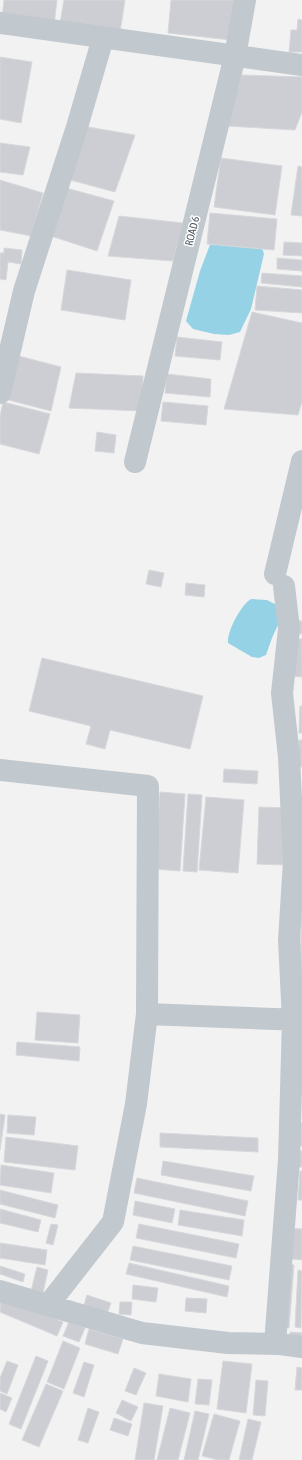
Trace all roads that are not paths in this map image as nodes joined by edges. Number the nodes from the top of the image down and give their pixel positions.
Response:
1 (245, 0) edge
2 (0, 23) edge
3 (104, 38) junction
4 (235, 56) junction
5 (302, 65) edge
6 (0, 393) edge
7 (302, 461) edge
8 (135, 462) dead end
9 (0, 770) edge
10 (147, 1014) junction
11 (297, 1020) edge
12 (0, 1291) edge
13 (48, 1305) junction
14 (274, 1344) junction
15 (302, 1347) edge

1 - 4 street, ROAD 6
2 - 3 street
3 - 4 street
3 - 6 street
4 - 5 street
4 - 8 street, ROAD 6
7 - 11 street
9 - 10 street
10 - 11 street
10 - 13 street
11 - 14 street
12 - 13 street
13 - 14 street
14 - 15 street

